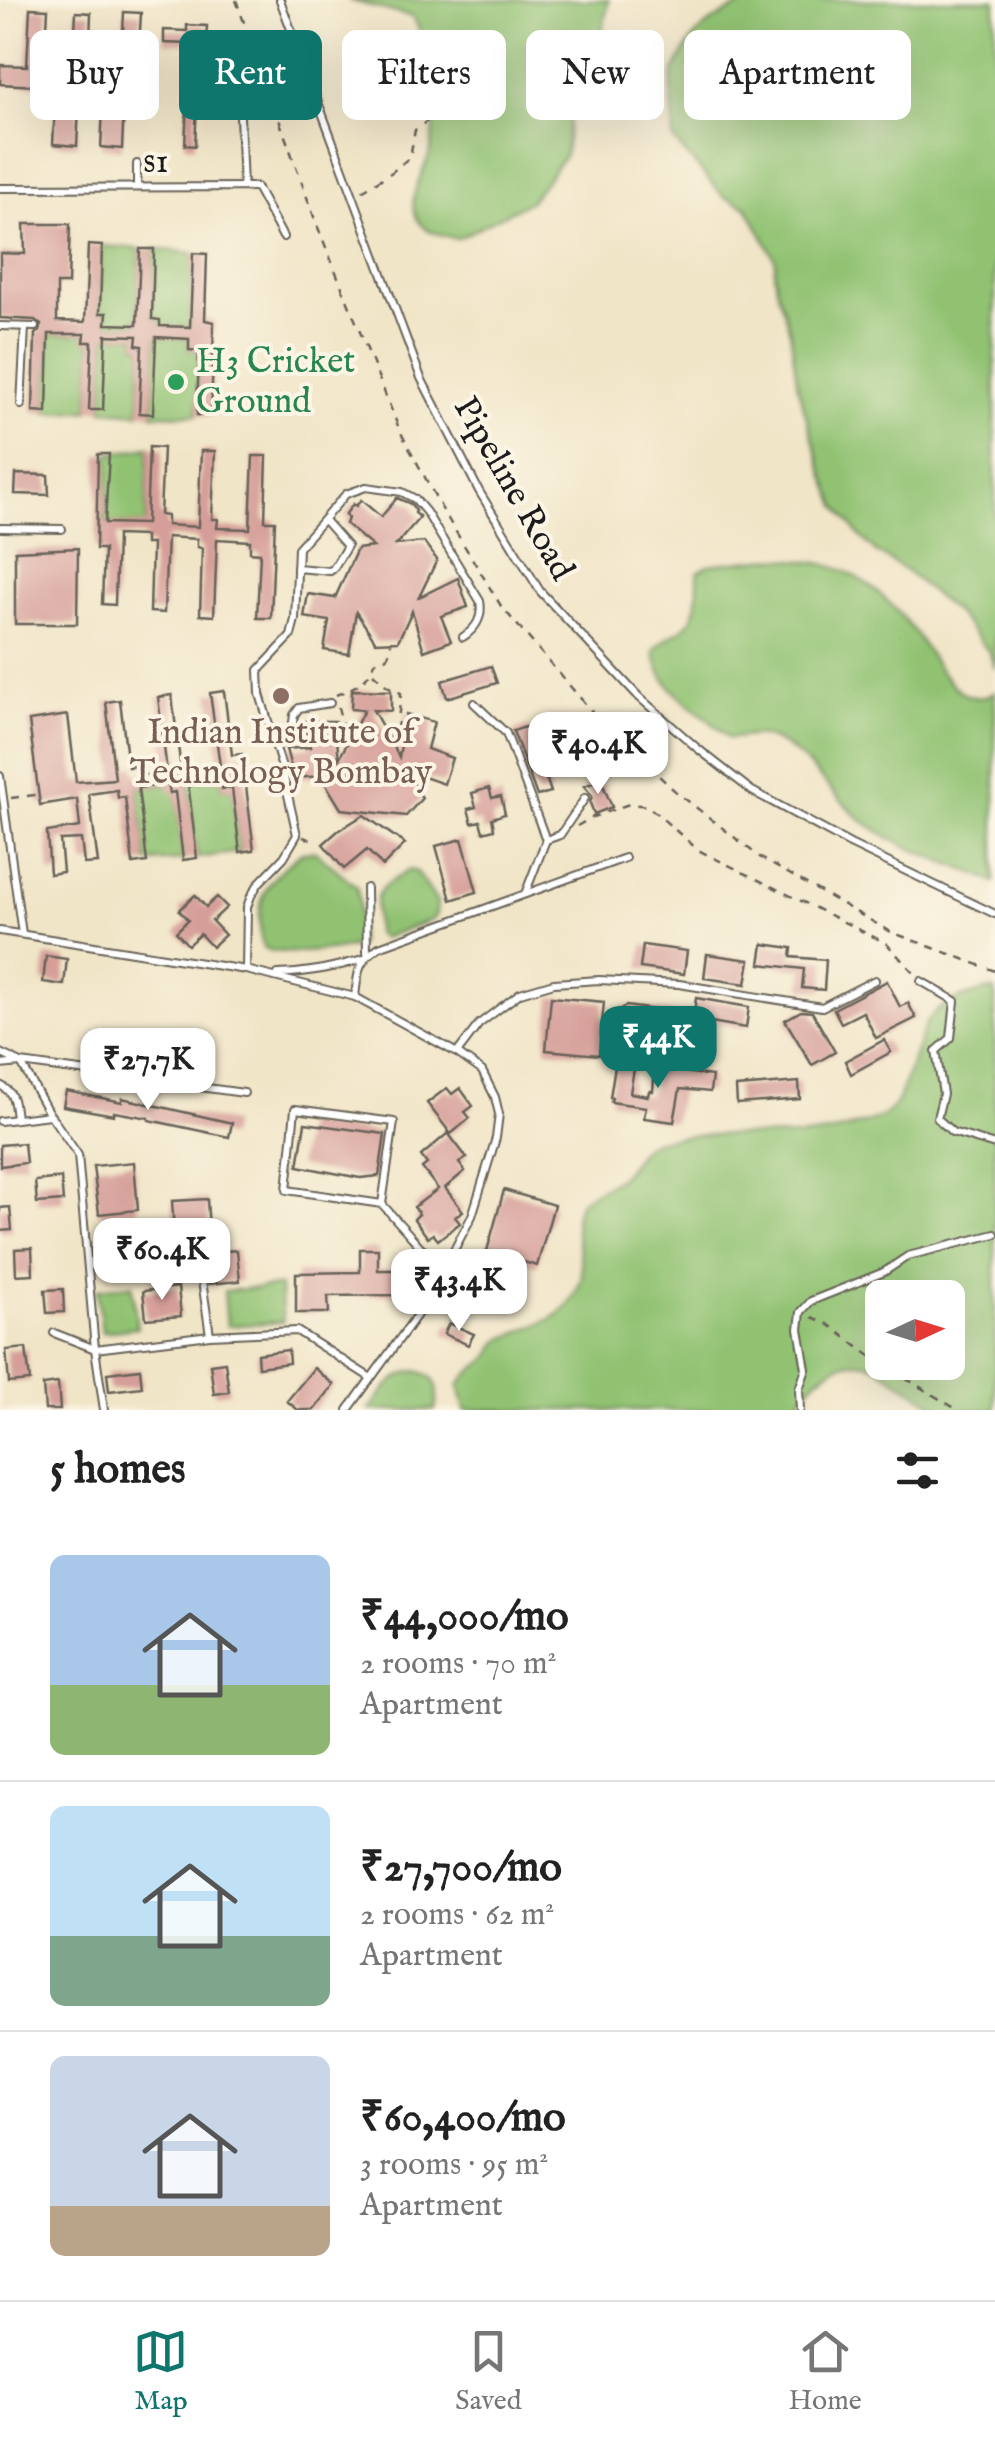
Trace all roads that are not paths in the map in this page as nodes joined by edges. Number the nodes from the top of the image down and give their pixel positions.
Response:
1 (280, 0) edge
2 (240, 120) edge
3 (137, 164) dead end
4 (138, 187) junction
5 (243, 187) junction
6 (0, 188) edge
7 (283, 237) dead end
8 (0, 326) edge
9 (25, 327) junction
10 (35, 327) dead end
11 (21, 405) dead end
12 (323, 520) junction
13 (0, 528) edge
14 (62, 529) dead end
15 (297, 568) junction
16 (464, 636) dead end
17 (330, 703) dead end
18 (474, 703) dead end
19 (276, 744) junction
20 (0, 776) edge
21 (585, 798) dead end
22 (546, 840) junction
23 (625, 858) dead end
24 (366, 888) dead end
25 (524, 895) junction
26 (995, 914) edge
27 (0, 930) edge
28 (22, 934) junction
29 (366, 956) junction
30 (246, 970) junction
31 (266, 975) junction
32 (875, 980) dead end
33 (921, 981) road end
34 (355, 997) junction
35 (0, 1053) edge
36 (457, 1053) junction
37 (21, 1063) junction
38 (0, 1065) edge
39 (0, 1085) edge
40 (244, 1093) dead end
41 (50, 1115) junction
42 (16, 1119) junction
43 (0, 1120) edge
44 (995, 1146) edge
45 (382, 1204) junction
46 (995, 1234) edge
47 (443, 1272) junction
48 (202, 1281) dead end
49 (54, 1333) dead end
50 (210, 1335) junction
51 (95, 1350) junction
52 (371, 1378) junction
53 (104, 1410) edge
54 (348, 1410) edge
55 (800, 1410) edge

1 - 26 lane, Pipeline Road
2 - 5 lane
3 - 4 lane
4 - 5 lane, s1
4 - 6 lane, s1
5 - 7 lane
8 - 9 lane
9 - 10 lane
9 - 11 lane
12 - 15 lane
12 - 15 lane
12 - 16 lane
13 - 14 lane
15 - 19 lane
17 - 19 lane
18 - 22 lane
19 - 30 lane
20 - 28 lane
21 - 22 lane
22 - 25 lane
23 - 25 lane
24 - 29 lane
25 - 29 lane
27 - 28 lane
28 - 30 lane
29 - 31 lane
29 - 34 lane
30 - 31 lane
31 - 34 lane
32 - 36 lane
33 - 44 lane
34 - 36 lane
35 - 37 lane
36 - 47 lane
37 - 38 lane
37 - 40 lane
37 - 41 lane
39 - 42 lane
41 - 42 lane
41 - 51 lane
42 - 43 lane
45 - 45 lane
45 - 47 lane
46 - 55 lane
47 - 52 lane
48 - 50 lane
49 - 51 lane
50 - 51 lane
50 - 52 lane
51 - 53 lane
52 - 54 lane

